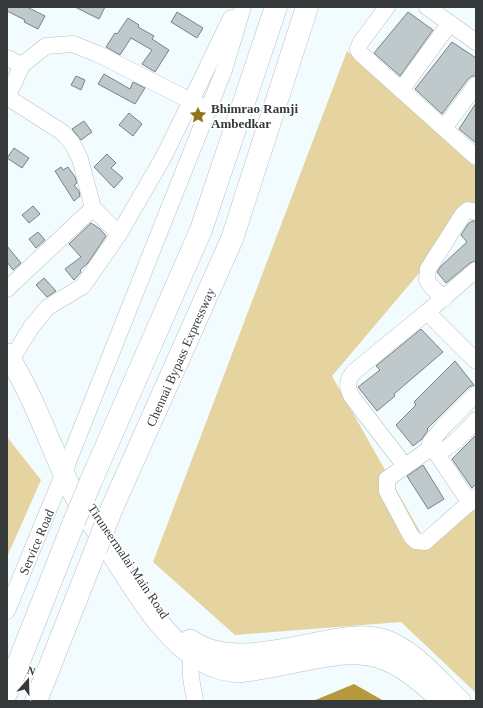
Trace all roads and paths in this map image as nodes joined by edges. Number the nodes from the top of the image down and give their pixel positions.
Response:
1 (233, 7) edge
2 (243, 7) edge
3 (276, 7) edge
4 (307, 7) edge
5 (387, 7) edge
6 (433, 9) edge
7 (450, 23) junction
8 (476, 42) edge
9 (7, 58) edge
10 (22, 65) junction
11 (476, 85) edge
12 (401, 90) junction
13 (7, 98) edge
14 (191, 101) junction
15 (208, 110) junction
16 (444, 128) junction
17 (476, 157) edge
18 (93, 208) junction
19 (476, 212) edge
20 (119, 234) junction
21 (476, 270) edge
22 (7, 289) edge
23 (444, 299) junction
24 (427, 312) junction
25 (9, 357) edge
26 (476, 361) edge
27 (476, 394) edge
28 (476, 420) edge
29 (433, 449) junction
30 (405, 466) junction
31 (64, 472) junction
32 (473, 500) edge
33 (7, 611) edge
34 (195, 649) junction
35 (7, 692) edge
36 (36, 701) edge
37 (194, 701) edge
38 (442, 701) edge
39 (460, 701) edge

1 - 14 street
2 - 15 street, Service Road
3 - 35 highway, bridge
4 - 36 highway, Chennai Bypass Expressway, bridge
5 - 12 street
6 - 7 street
7 - 8 street
7 - 12 street
9 - 10 street
10 - 13 street
10 - 14 street
11 - 16 street
12 - 16 street
13 - 18 street
14 - 15 street
14 - 20 street
15 - 31 street, Service Road
16 - 17 street
18 - 20 street
18 - 22 street
19 - 23 street
20 - 25 street
21 - 23 street
23 - 24 street
24 - 26 street
24 - 30 street
25 - 31 main road, Tiruneermalai Main Road
27 - 29 street
28 - 29 street
29 - 30 street
29 - 32 street
30 - 32 street
31 - 33 street, Service Road
31 - 34 main road, Tiruneermalai Main Road
34 - 37 street
34 - 38 main road, Tiruneermalai Main Road
34 - 39 main road, Tiruneermalai Main Road

